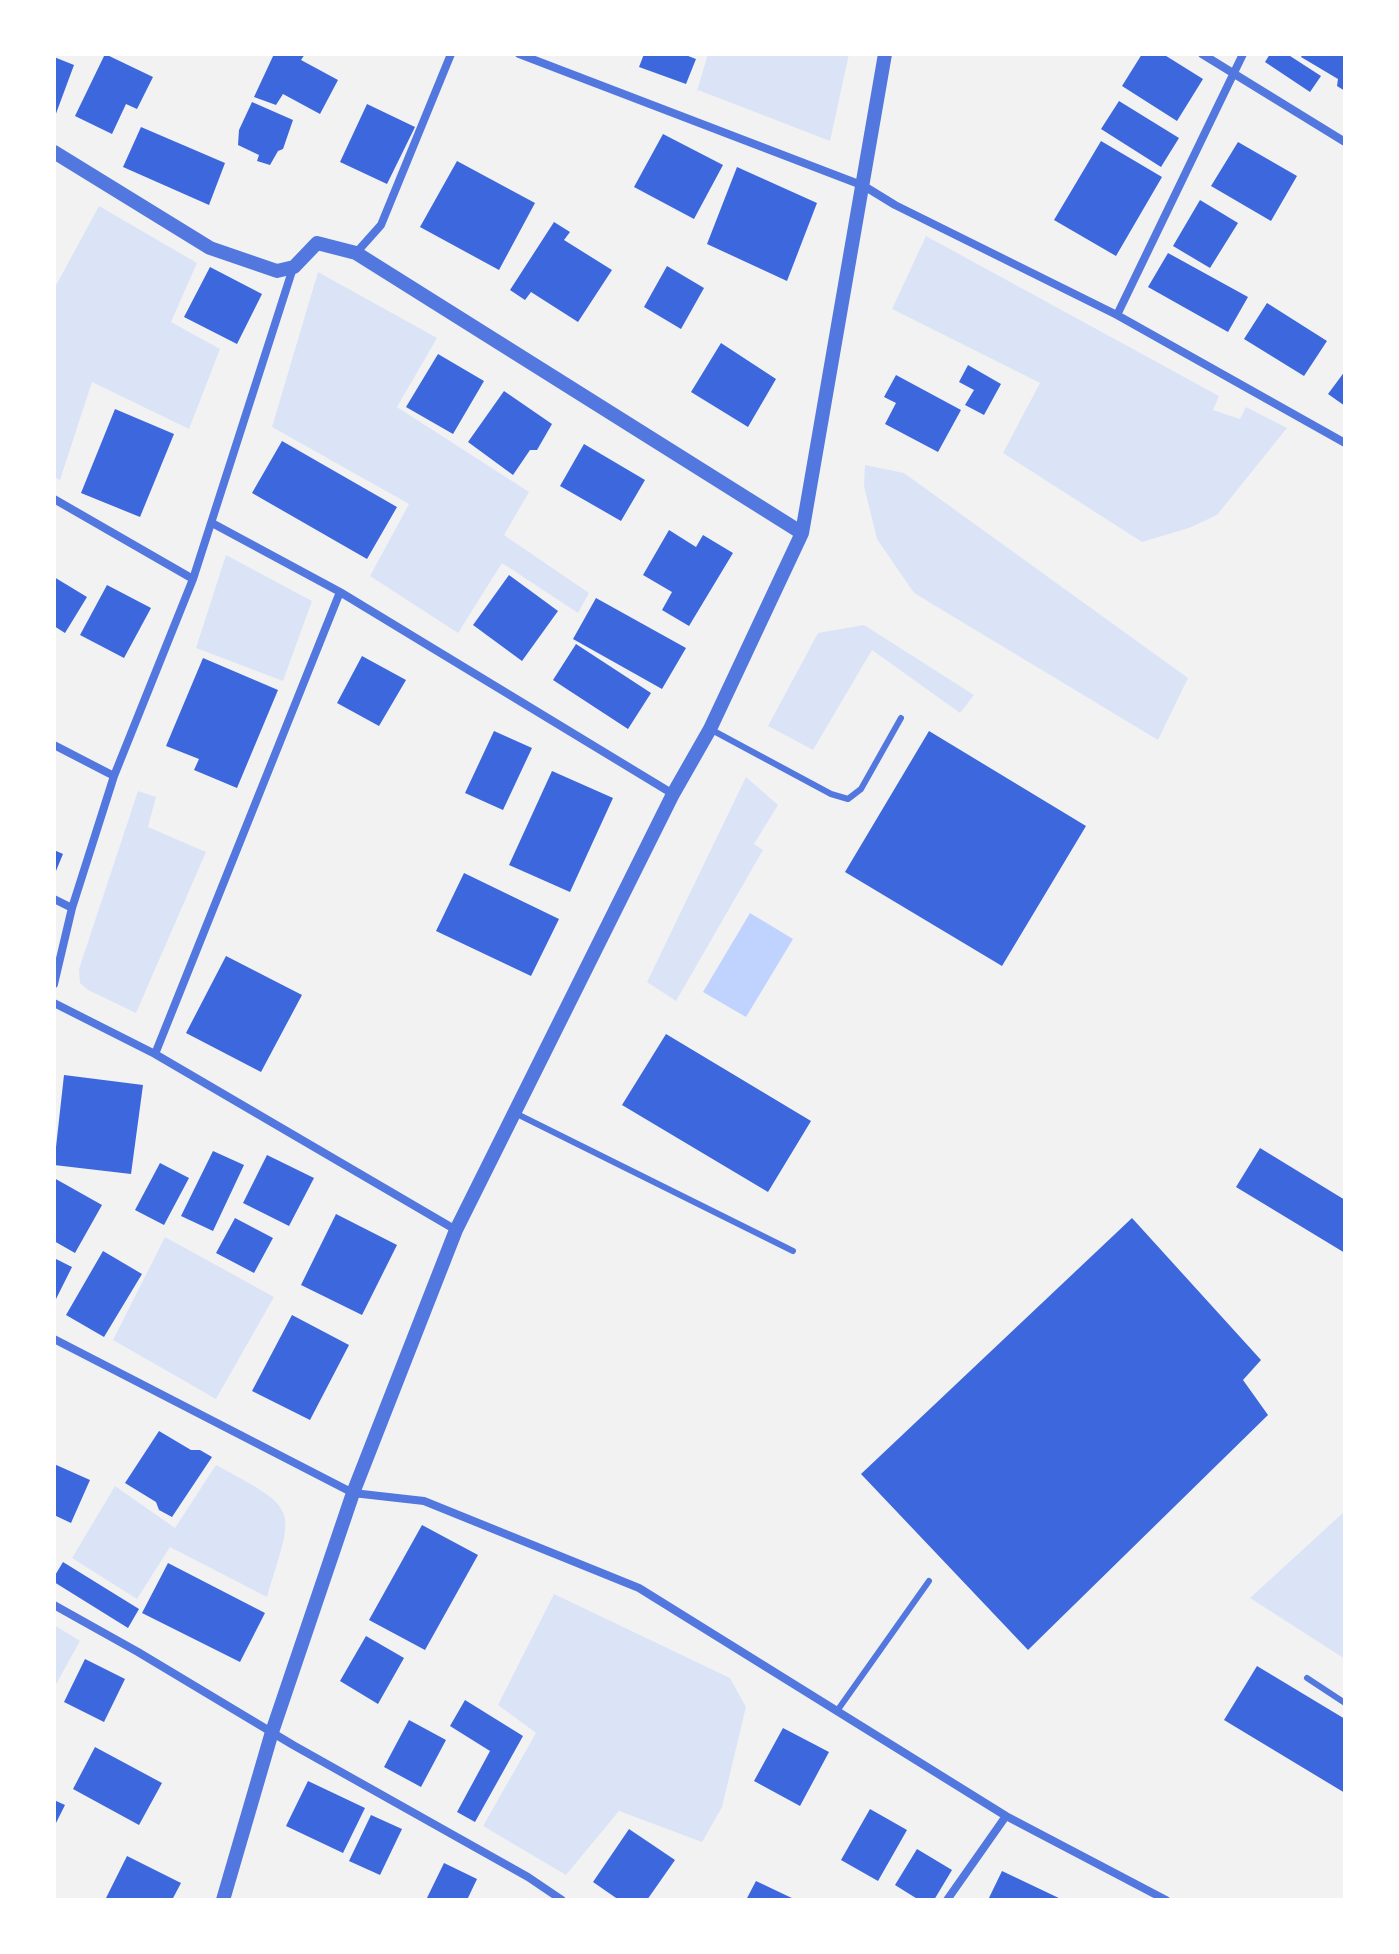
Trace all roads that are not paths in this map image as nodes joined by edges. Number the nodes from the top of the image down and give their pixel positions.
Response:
1 (451, 54) edge
2 (519, 54) edge
3 (885, 54) edge
4 (1202, 54) edge
5 (1243, 54) edge
6 (1232, 73) junction
7 (1345, 142) edge
8 (54, 152) edge
9 (864, 186) junction
10 (356, 253) junction
11 (294, 267) junction
12 (1117, 315) junction
13 (1345, 443) edge
14 (54, 499) edge
15 (212, 523) junction
16 (802, 533) junction
17 (193, 579) junction
18 (340, 592) junction
19 (901, 718) dead end
20 (710, 729) junction
21 (54, 745) edge
22 (114, 776) junction
23 (673, 794) junction
24 (54, 899) edge
25 (72, 908) junction
26 (54, 984) edge
27 (54, 1003) edge
28 (155, 1054) junction
29 (515, 1113) junction
30 (456, 1230) junction
31 (793, 1251) dead end
32 (54, 1339) edge
33 (353, 1493) junction
34 (929, 1581) dead end
35 (54, 1605) edge
36 (1307, 1678) dead end
37 (1345, 1703) edge
38 (837, 1711) junction
39 (272, 1732) junction
40 (1006, 1816) junction
41 (223, 1900) edge
42 (562, 1900) edge
43 (947, 1900) edge
44 (1166, 1900) edge

1 - 10 street
2 - 9 street
3 - 9 street
4 - 6 street
5 - 6 street
6 - 7 street
6 - 12 street
8 - 11 street
9 - 12 street
9 - 16 street
10 - 11 street
10 - 16 street
11 - 15 street
12 - 13 street
14 - 17 street
15 - 17 street
15 - 18 street
16 - 20 street
17 - 22 street
18 - 23 street
18 - 28 street
19 - 20 lane
20 - 23 street
21 - 22 street
22 - 25 street
23 - 29 street
24 - 25 street
25 - 26 street
27 - 28 street
28 - 30 street
29 - 30 street
29 - 31 lane
30 - 33 street
32 - 33 street
33 - 38 street
33 - 39 street
34 - 38 lane
35 - 39 street
36 - 37 lane
38 - 40 street
39 - 41 street
39 - 42 street
40 - 43 street
40 - 44 street

